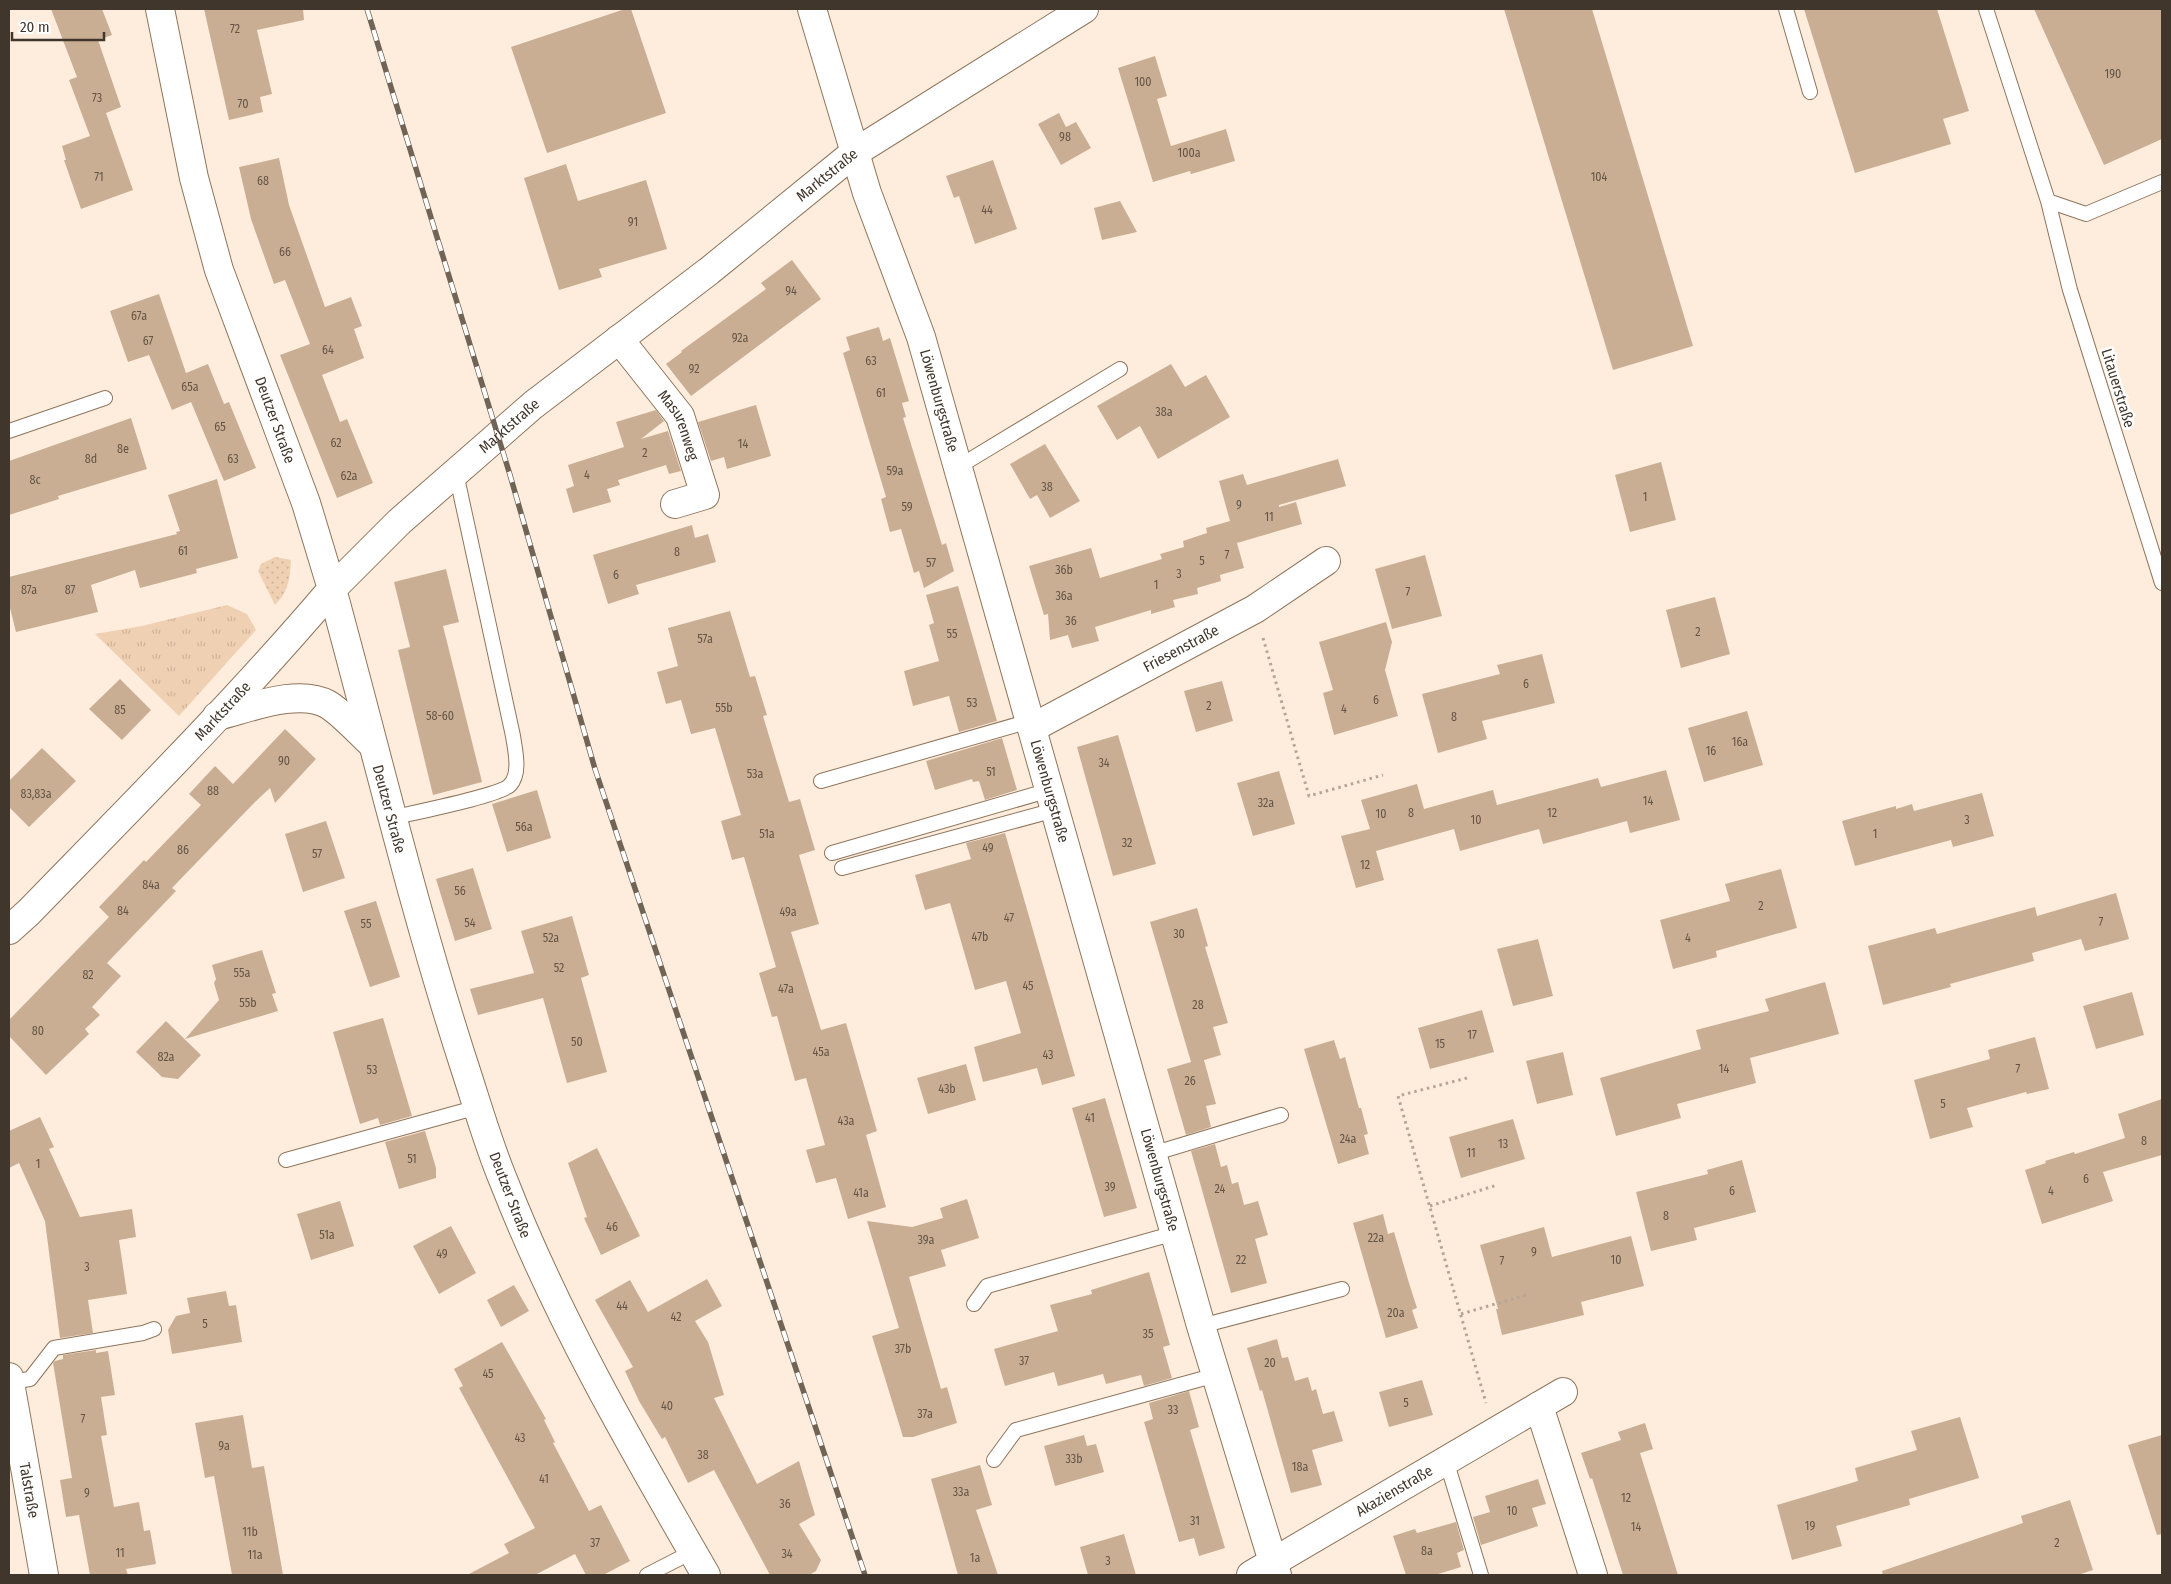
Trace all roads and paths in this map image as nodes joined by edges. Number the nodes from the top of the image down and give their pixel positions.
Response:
1 (160, 9) edge
2 (812, 9) edge
3 (1084, 9) edge
4 (1786, 9) edge
5 (1986, 9) edge
6 (1810, 92) dead end
7 (854, 153) junction
8 (2162, 182) edge
9 (2048, 201) junction
10 (619, 339) junction
11 (1120, 369) dead end
12 (105, 398) dead end
13 (9, 431) edge
14 (958, 467) junction
15 (456, 473) junction
16 (675, 504) dead end
17 (1326, 561) dead end
18 (2162, 583) edge
19 (332, 589) junction
20 (1255, 609) junction
21 (217, 716) junction
22 (1031, 724) junction
23 (371, 743) junction
24 (1383, 775) dead end
25 (821, 781) dead end
26 (1052, 800) junction
27 (391, 818) junction
28 (832, 853) dead end
29 (842, 868) dead end
30 (9, 930) edge
31 (1467, 1078) dead end
32 (478, 1107) junction
33 (1281, 1115) dead end
34 (1152, 1154) junction
35 (286, 1160) dead end
36 (1497, 1186) dead end
37 (1430, 1206) junction
38 (1175, 1233) junction
39 (1342, 1289) dead end
40 (1526, 1295) dead end
41 (974, 1304) dead end
42 (1461, 1314) junction
43 (1200, 1326) junction
44 (154, 1329) dead end
45 (1216, 1375) junction
46 (9, 1380) edge
47 (1563, 1392) dead end
48 (1538, 1406) junction
49 (1494, 1432) junction
50 (994, 1460) dead end
51 (1446, 1460) junction
52 (692, 1552) junction
53 (1267, 1571) edge
54 (44, 1575) edge
55 (648, 1575) edge
56 (706, 1575) edge
57 (1481, 1575) edge
58 (1593, 1575) edge

1 - 19 street, Deutzer Straße
2 - 7 street, Löwenburgstraße
3 - 7 street, Marktstraße
4 - 6 lane
5 - 9 lane, Litauerstraße
7 - 10 street, Marktstraße
7 - 14 street, Löwenburgstraße
8 - 9 lane
9 - 18 lane, Litauerstraße
10 - 15 street, Marktstraße
10 - 16 street, Masurenweg
11 - 14 lane
12 - 13 lane
14 - 22 street, Löwenburgstraße
15 - 19 street, Marktstraße
15 - 27 lane
17 - 20 street, Friesenstraße
19 - 21 street, Marktstraße
19 - 23 street, Deutzer Straße
20 - 22 street, Friesenstraße
20 - 24 path
21 - 23 street
21 - 30 street, Marktstraße
22 - 25 lane
22 - 26 street, Löwenburgstraße
23 - 27 street, Deutzer Straße
26 - 28 lane
26 - 29 lane
26 - 34 street, Löwenburgstraße
27 - 32 street, Deutzer Straße
31 - 37 path
32 - 35 lane
32 - 52 street, Deutzer Straße
33 - 34 lane
34 - 38 street, Löwenburgstraße
36 - 37 path
37 - 42 path
38 - 41 lane
38 - 43 street, Löwenburgstraße
39 - 43 lane
40 - 42 path
42 - 49 path
43 - 45 street, Löwenburgstraße
44 - 46 lane
45 - 50 lane
45 - 53 street, Löwenburgstraße
46 - 54 street, Talstraße
47 - 48 street, Akazienstraße
48 - 49 street, Akazienstraße
48 - 58 street
49 - 51 street, Akazienstraße
51 - 53 street, Akazienstraße
51 - 57 lane
52 - 55 lane
52 - 56 street, Deutzer Straße

